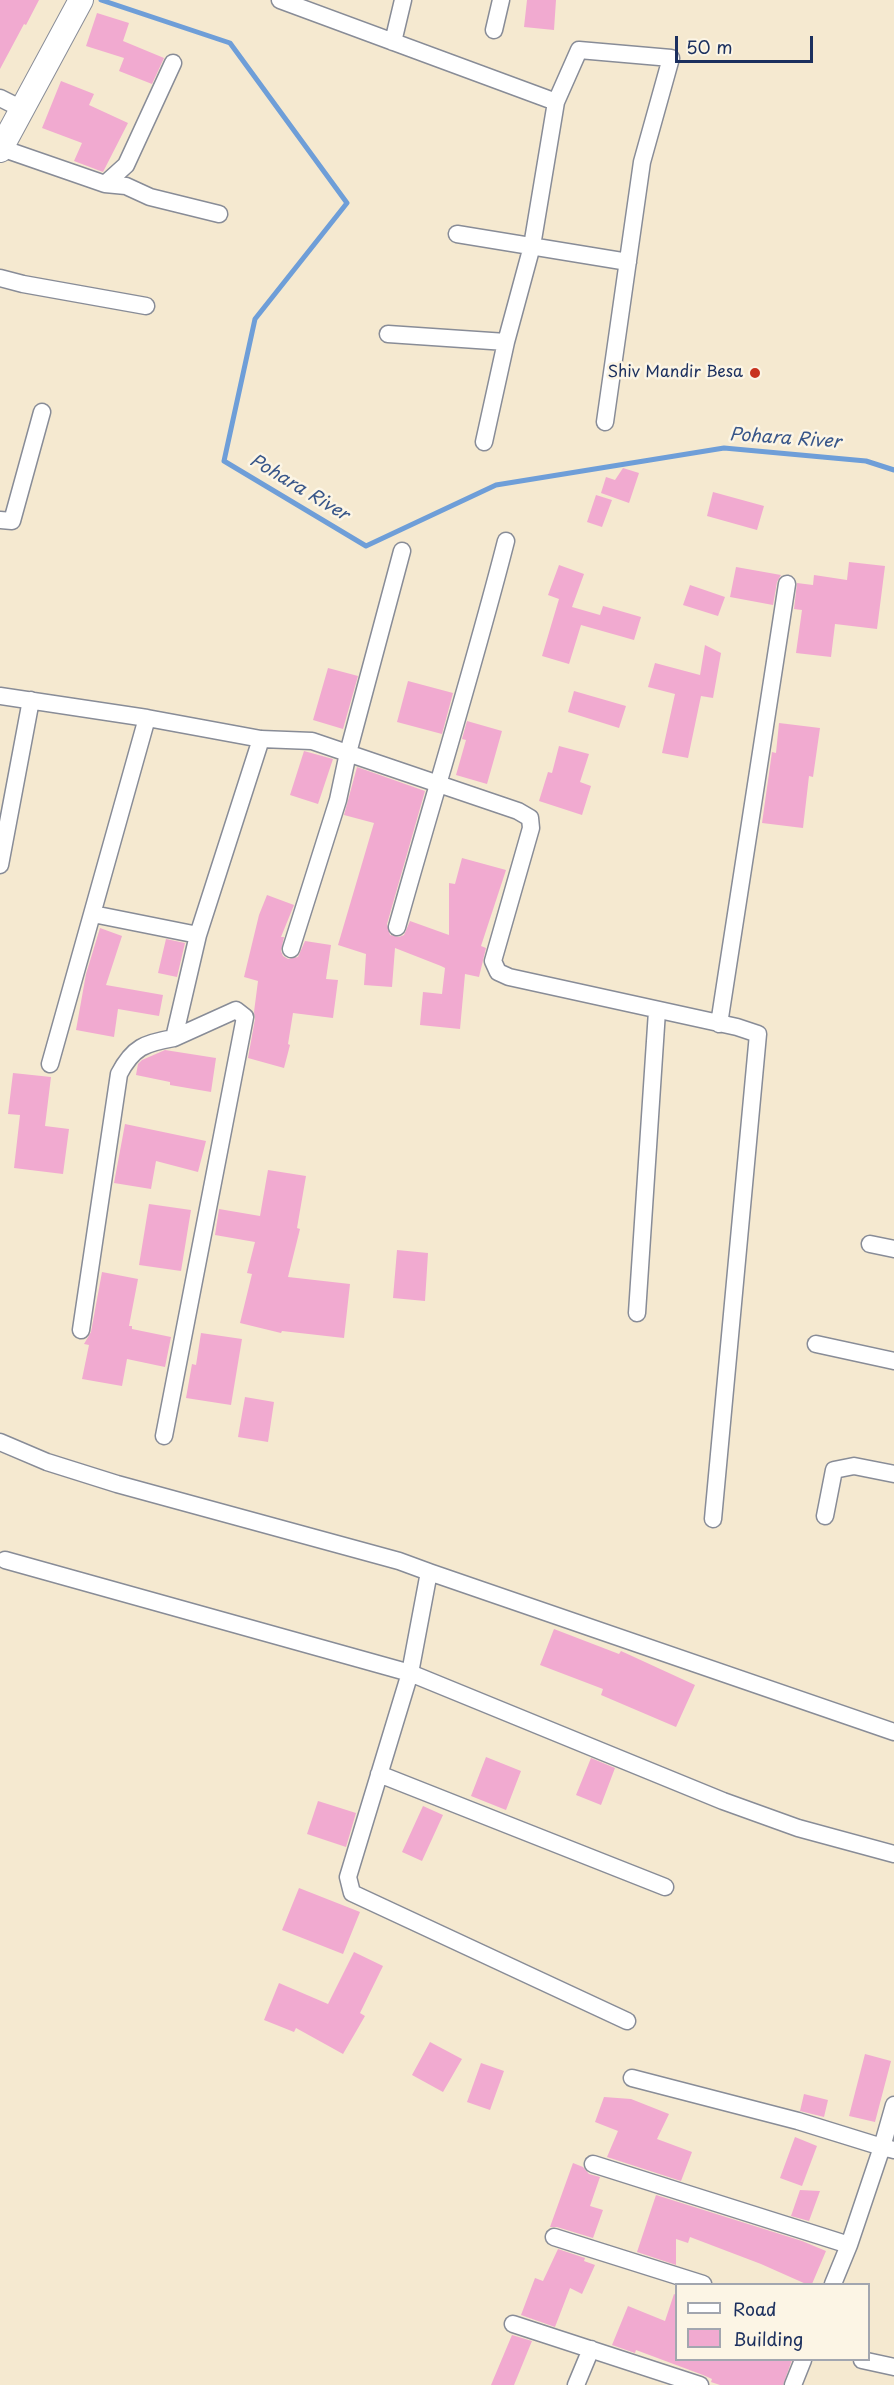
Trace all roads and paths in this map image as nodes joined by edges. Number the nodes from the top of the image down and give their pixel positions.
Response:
1 (280, 0) edge
2 (403, 0) edge
3 (501, 0) edge
4 (77, 5) edge
5 (494, 30) dead end
6 (393, 42) junction
7 (173, 63) dead end
8 (0, 98) edge
9 (556, 102) junction
10 (22, 109) junction
11 (1, 149) edge
12 (105, 184) junction
13 (219, 214) dead end
14 (457, 234) dead end
15 (532, 246) junction
16 (628, 262) junction
17 (0, 278) edge
18 (146, 306) dead end
19 (388, 334) dead end
20 (507, 342) junction
21 (42, 412) dead end
22 (605, 422) dead end
23 (484, 442) dead end
24 (0, 520) edge
25 (506, 541) dead end
26 (402, 551) dead end
27 (788, 584) dead end
28 (0, 696) edge
29 (31, 700) junction
30 (147, 718) junction
31 (261, 739) junction
32 (348, 753) junction
33 (437, 783) junction
34 (0, 865) edge
35 (93, 914) junction
36 (397, 927) dead end
37 (198, 935) junction
38 (291, 949) dead end
39 (657, 1011) junction
40 (719, 1024) junction
41 (174, 1038) junction
42 (50, 1064) dead end
43 (870, 1244) dead end
44 (894, 1249) edge
45 (638, 1313) dead end
46 (81, 1330) dead end
47 (816, 1344) dead end
48 (894, 1361) edge
49 (165, 1436) dead end
50 (0, 1442) edge
51 (894, 1474) edge
52 (825, 1516) dead end
53 (713, 1519) dead end
54 (5, 1560) dead end
55 (429, 1572) junction
56 (410, 1673) junction
57 (894, 1732) edge
58 (379, 1774) junction
59 (894, 1854) edge
60 (665, 1887) dead end
61 (627, 2021) dead end
62 (632, 2079) dead end
63 (894, 2105) edge
64 (888, 2149) edge
65 (593, 2164) dead end
66 (554, 2237) dead end
67 (849, 2245) junction
68 (700, 2283) edge
69 (833, 2283) edge
70 (513, 2324) dead end
71 (591, 2349) junction
72 (803, 2361) edge
73 (867, 2361) edge
74 (894, 2367) edge
75 (691, 2384) edge
76 (576, 2385) edge
77 (793, 2385) edge

1 - 6 street
2 - 6 street
3 - 5 street
4 - 10 street
6 - 9 street
7 - 12 street
8 - 10 street
9 - 15 street
9 - 16 street
10 - 11 street
11 - 12 street
12 - 13 street
14 - 15 street
15 - 16 street
15 - 20 street
16 - 22 street
17 - 18 street
19 - 20 street
20 - 23 street
21 - 24 street
25 - 33 street
26 - 32 street
27 - 40 street
28 - 29 street
29 - 30 street
29 - 34 street
30 - 31 street
30 - 35 street
31 - 32 street
31 - 37 street
32 - 33 street
32 - 38 street
33 - 36 street
33 - 39 street
35 - 37 street
35 - 42 street
37 - 41 street
39 - 40 street
39 - 45 street
40 - 53 street
41 - 46 street
41 - 49 street
43 - 44 street
47 - 48 street
50 - 55 street
51 - 52 street
54 - 56 street
55 - 56 street
55 - 57 street
56 - 58 street
56 - 59 street
58 - 60 street
58 - 61 street
62 - 64 street
63 - 64 street
64 - 67 street
65 - 67 street
66 - 68 street
67 - 69 street
70 - 71 street
71 - 75 street
71 - 76 street
72 - 77 street
73 - 74 street

